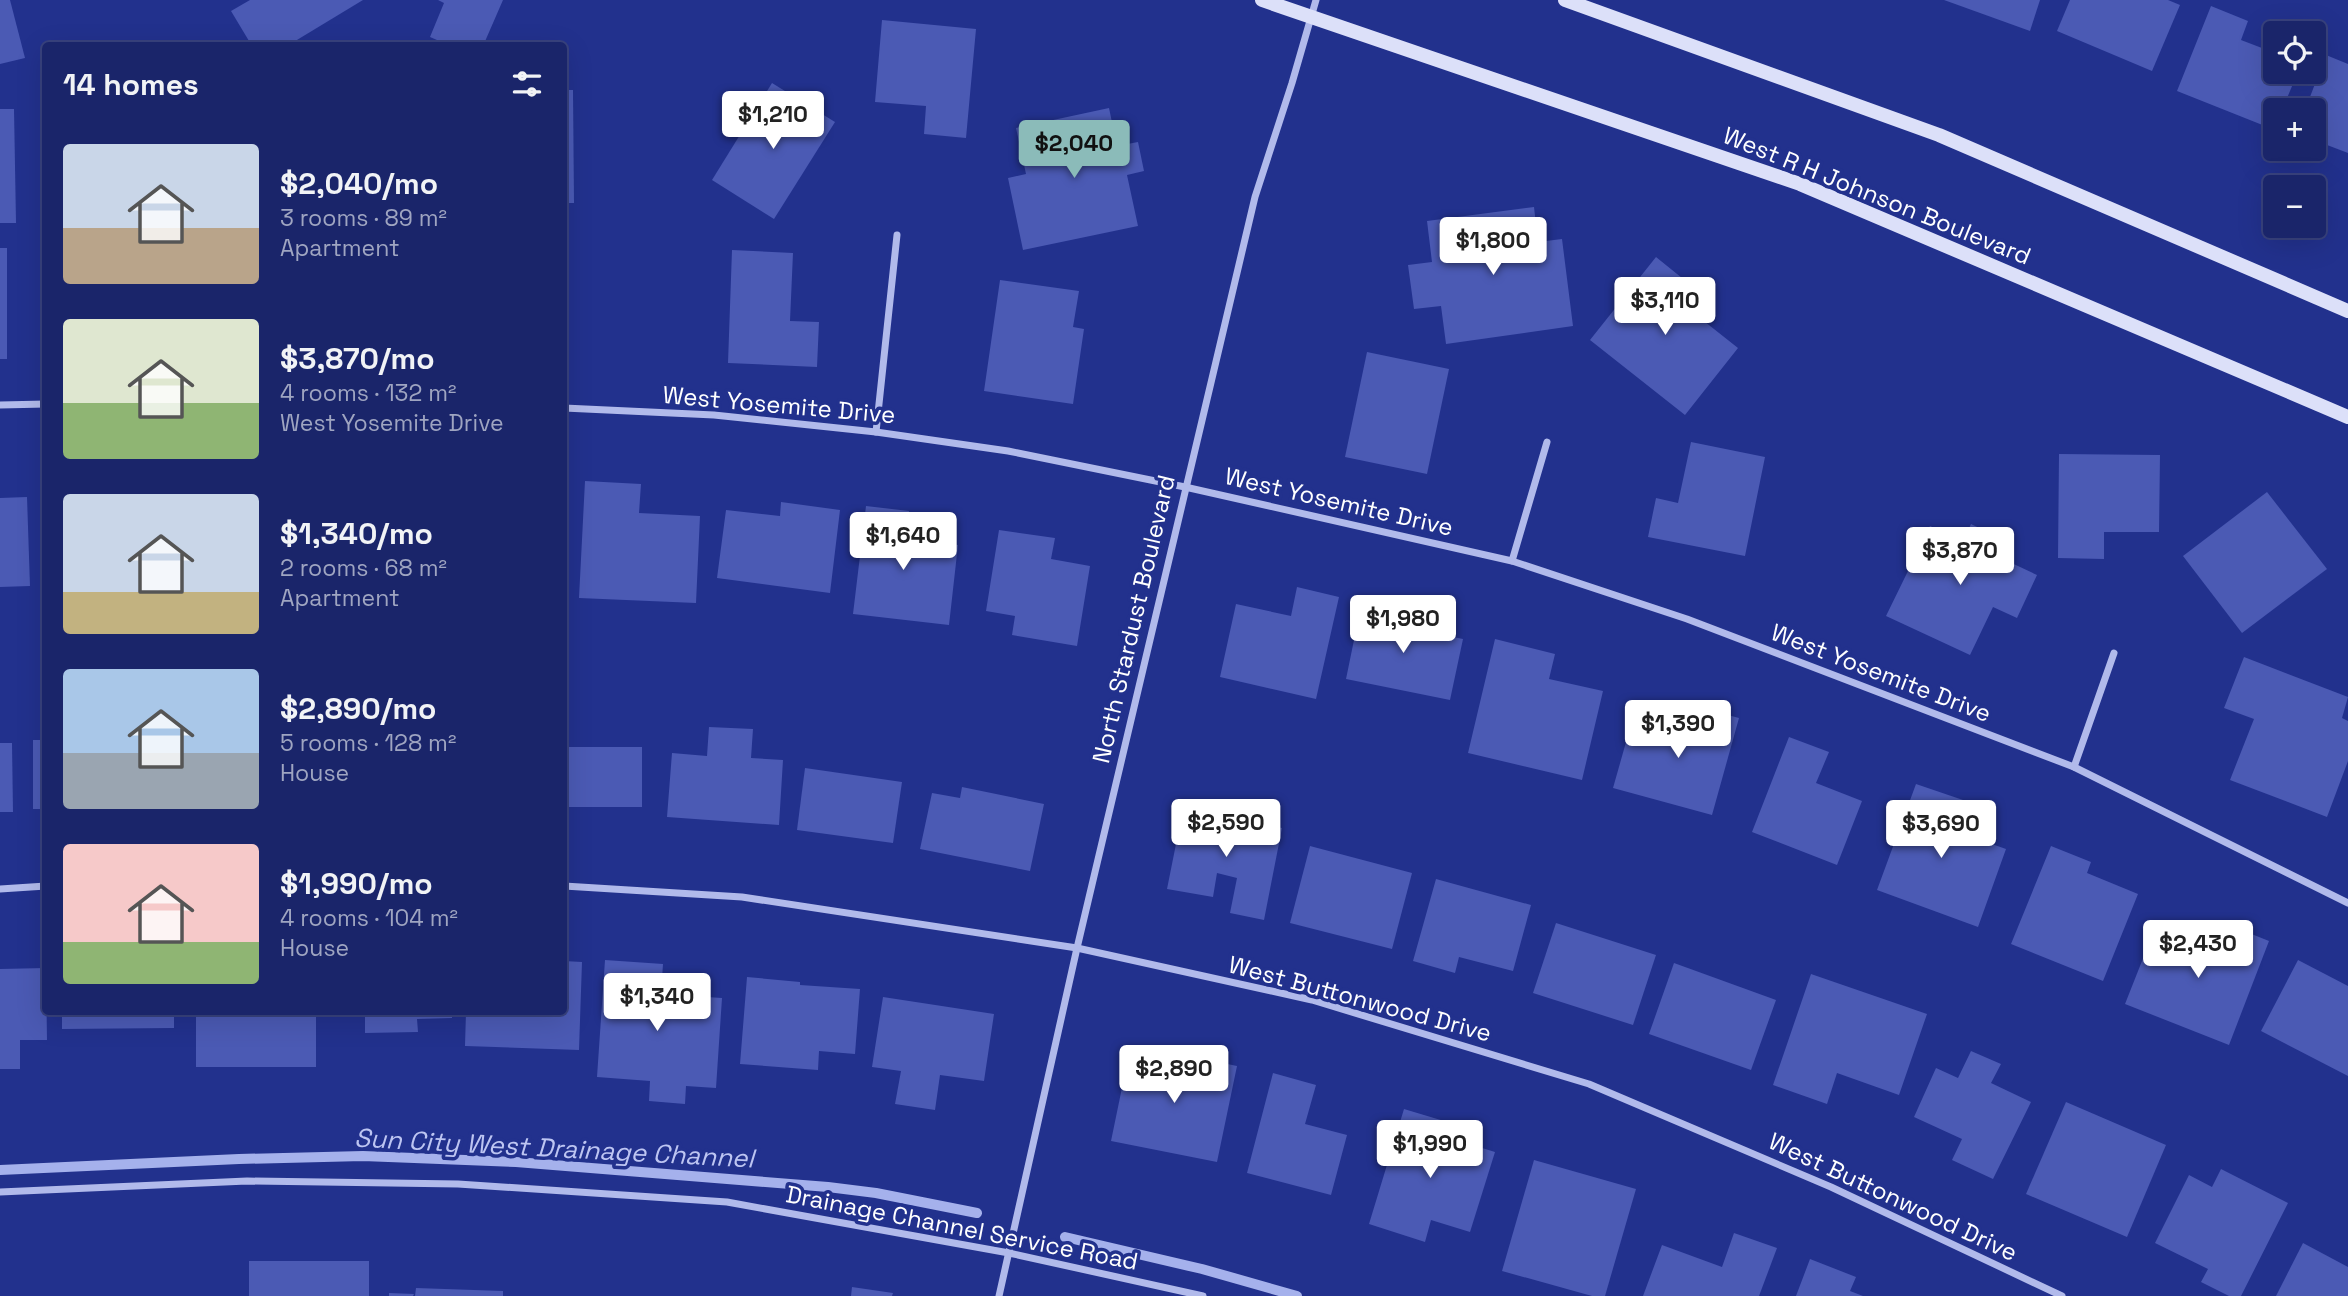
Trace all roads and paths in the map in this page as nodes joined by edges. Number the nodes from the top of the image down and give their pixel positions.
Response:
1 (1262, 0) edge
2 (1315, 0) edge
3 (1565, 0) edge
4 (1311, 15) junction
5 (897, 235) dead end
6 (2348, 311) edge
7 (42, 404) edge
8 (0, 405) edge
9 (567, 408) edge
10 (2348, 417) edge
11 (876, 432) junction
12 (1547, 442) dead end
13 (1185, 487) junction
14 (1512, 561) junction
15 (2115, 653) dead end
16 (2074, 768) junction
17 (567, 886) edge
18 (42, 887) edge
19 (0, 889) edge
20 (2348, 904) edge
21 (1077, 948) junction
22 (0, 1192) edge
23 (1009, 1253) junction
24 (999, 1296) edge
25 (1203, 1296) edge
26 (2062, 1296) edge

1 - 4 main road, West R H Johnson Boulevard
2 - 4 street, North Stardust Boulevard
3 - 6 main road
4 - 10 main road, West R H Johnson Boulevard
4 - 13 street, North Stardust Boulevard
5 - 11 street
7 - 8 street
9 - 11 street, West Yosemite Drive
11 - 13 street, West Yosemite Drive
12 - 14 street
13 - 14 street, West Yosemite Drive
13 - 21 street, North Stardust Boulevard
14 - 16 street, West Yosemite Drive
15 - 16 street
16 - 20 street, West Yosemite Drive
17 - 21 street, West Buttonwood Drive
18 - 19 street
21 - 23 street, North Stardust Boulevard
21 - 26 street, West Buttonwood Drive
22 - 23 street, Drainage Channel Service Road
23 - 24 street, North Stardust Boulevard
23 - 25 street, Drainage Channel Service Road

